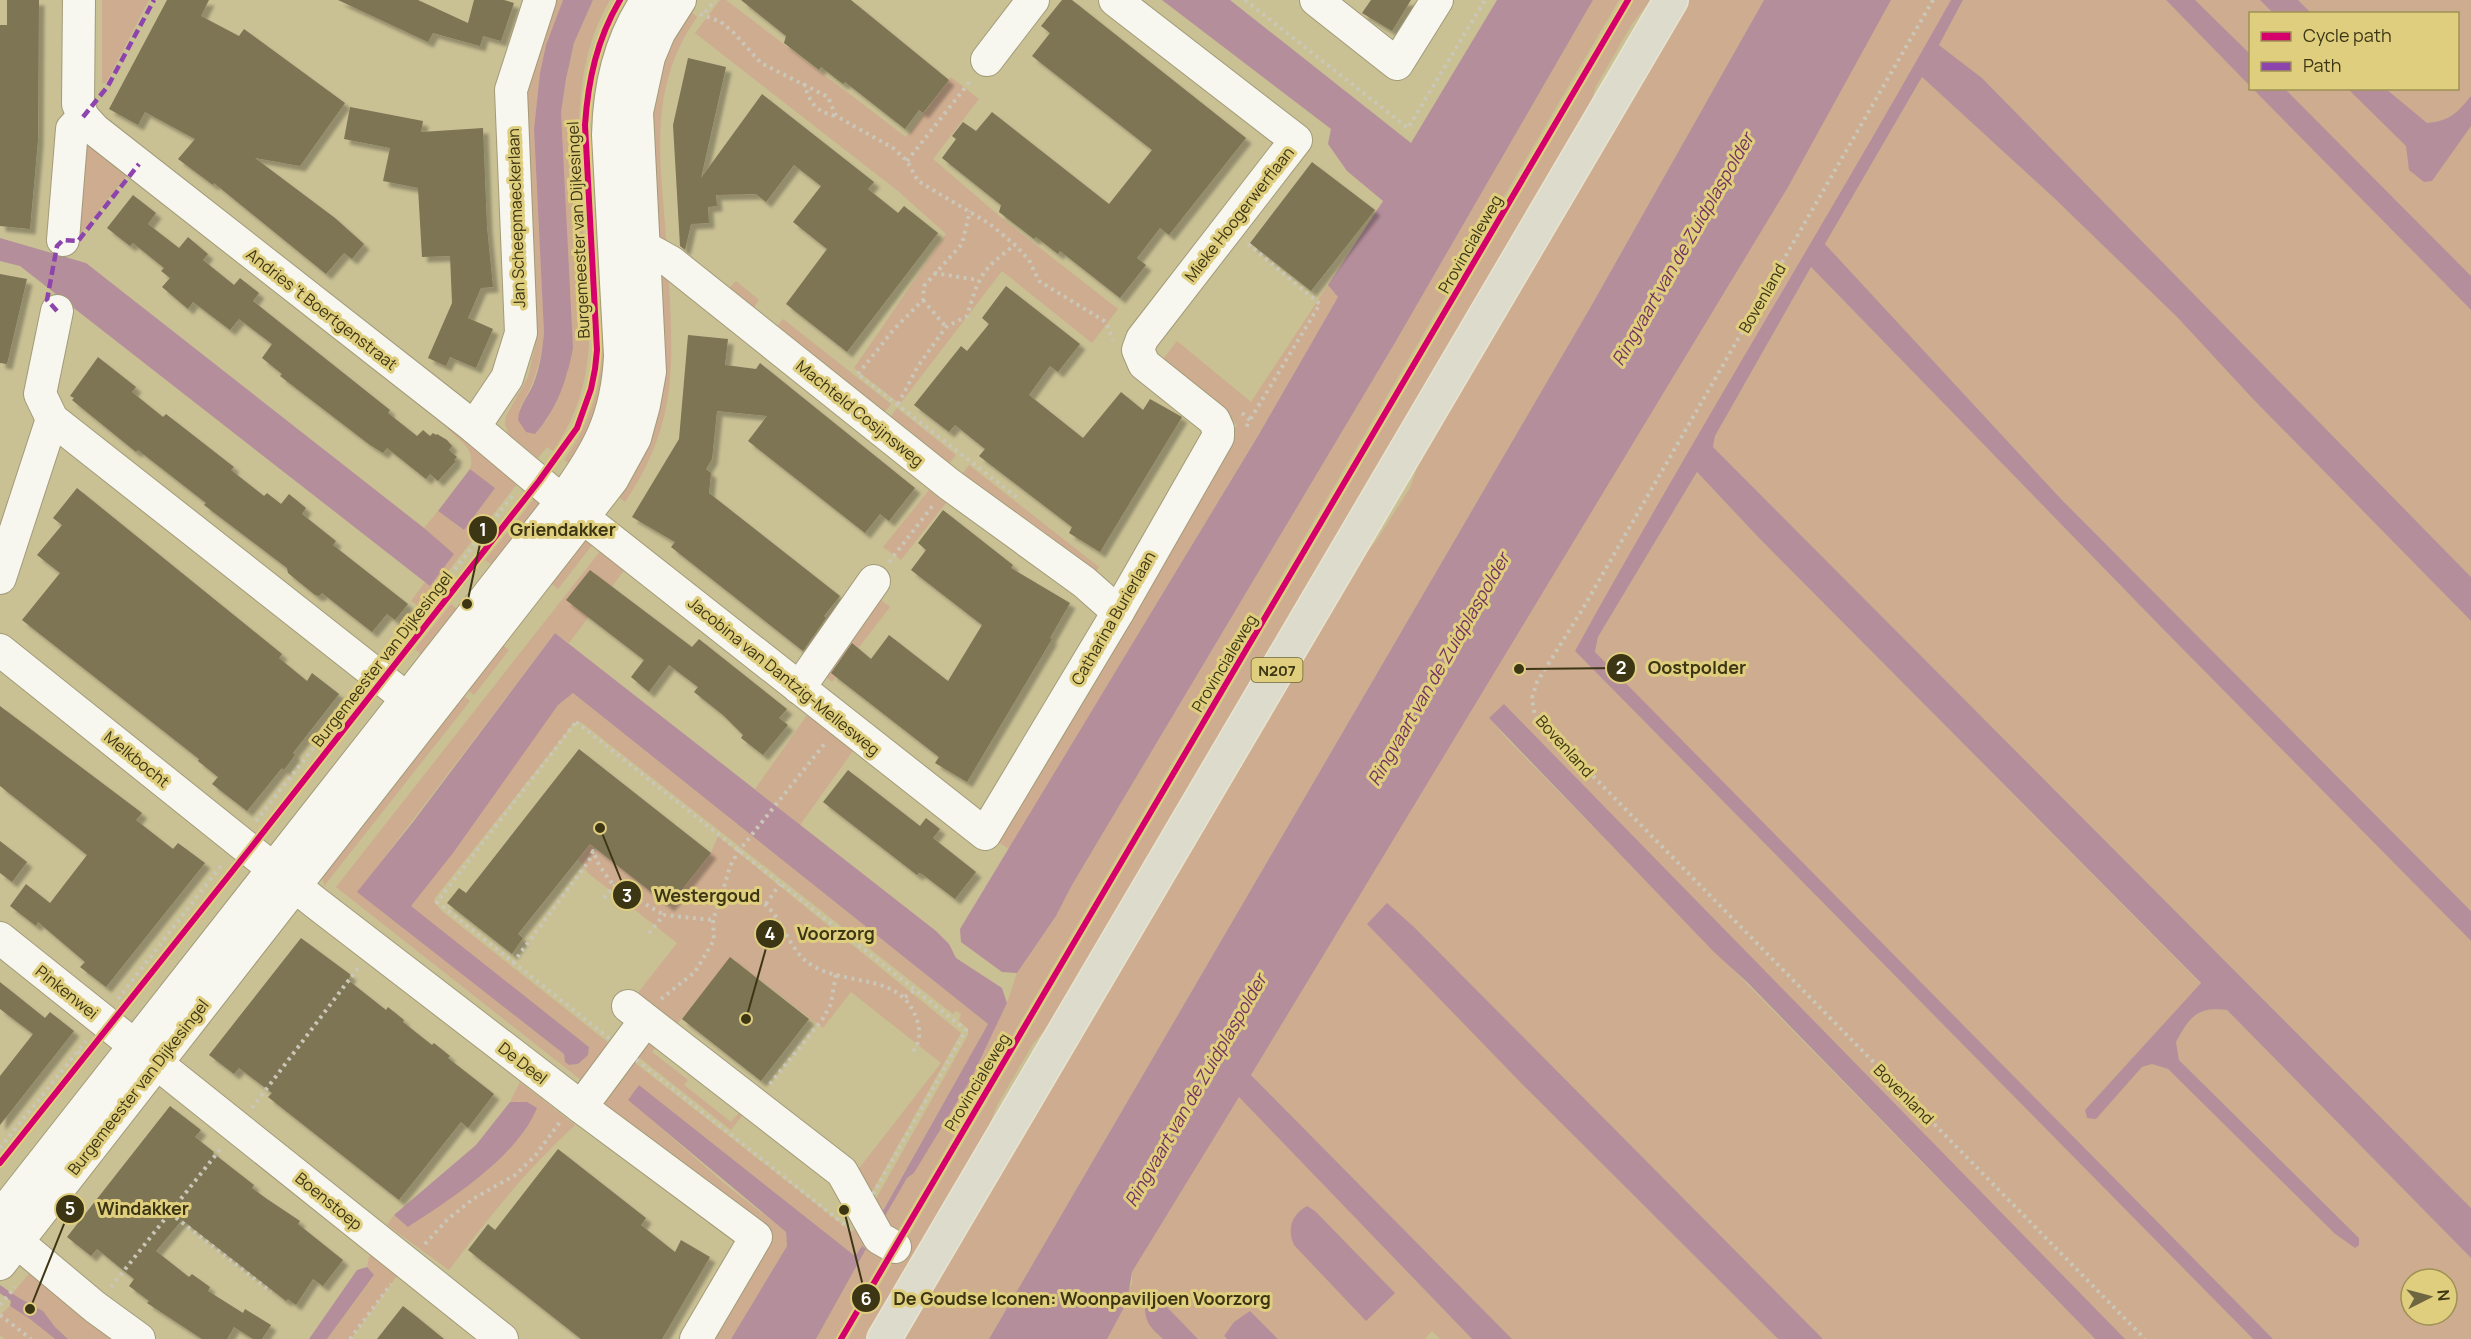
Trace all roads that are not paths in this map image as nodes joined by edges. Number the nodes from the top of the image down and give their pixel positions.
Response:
1 (79, 0) edge
2 (540, 0) edge
3 (647, 0) edge
4 (1033, 0) edge
5 (1115, 0) edge
6 (1316, 0) edge
7 (1437, 0) edge
8 (1671, 0) edge
9 (691, 8) edge
10 (987, 60) road end
11 (83, 117) junction
12 (63, 240) dead end
13 (629, 248) junction
14 (57, 311) dead end
15 (1195, 406) joint
16 (52, 419) junction
17 (474, 428) junction
18 (573, 509) junction
19 (0, 578) edge
20 (874, 582) road end
21 (1118, 612) junction
22 (0, 650) edge
23 (799, 688) junction
24 (398, 692) junction
25 (985, 834) joint
26 (284, 877) junction
27 (0, 938) edge
28 (125, 1039) junction
29 (581, 1107) junction
30 (0, 1217) edge
31 (895, 1247) dead end
32 (9, 1255) edge
33 (139, 1339) edge
34 (502, 1339) edge
35 (696, 1339) edge
36 (884, 1339) edge

1 - 11 street
2 - 17 street, Jan Scheepmaeckerlaan
3 - 13 street, Burgemeester van Dijkesingel
4 - 10 street
5 - 15 street, Mieke Hoogerwerflaan
6 - 7 street
8 - 36 main road, N207
9 - 13 street, Burgemeester van Dijkesingel
11 - 12 street
11 - 17 street, Andries 't Boertgenstraat
13 - 18 street, Burgemeester van Dijkesingel
13 - 21 street, Machteld Cosijnsweg
14 - 16 street
15 - 21 street, Catharina Burierlaan
16 - 19 street
16 - 24 street
17 - 18 street, Andries 't Boertgenstraat
18 - 23 street, Jacobina van Dantzig-Mellesweg
18 - 24 street, Burgemeester van Dijkesingel
20 - 23 street
21 - 25 street, Catharina Burierlaan
22 - 26 street, Melkbocht
23 - 25 street, Jacobina van Dantzig-Mellesweg
24 - 26 street, Burgemeester van Dijkesingel
26 - 28 street, Burgemeester van Dijkesingel
26 - 29 street, De Deel
27 - 28 street, Pinkenwei
28 - 30 street, Burgemeester van Dijkesingel
28 - 32 street, Burgemeester van Dijkesingel
28 - 34 street, Boenstoep
29 - 31 street
29 - 35 street, De Deel
32 - 33 street

